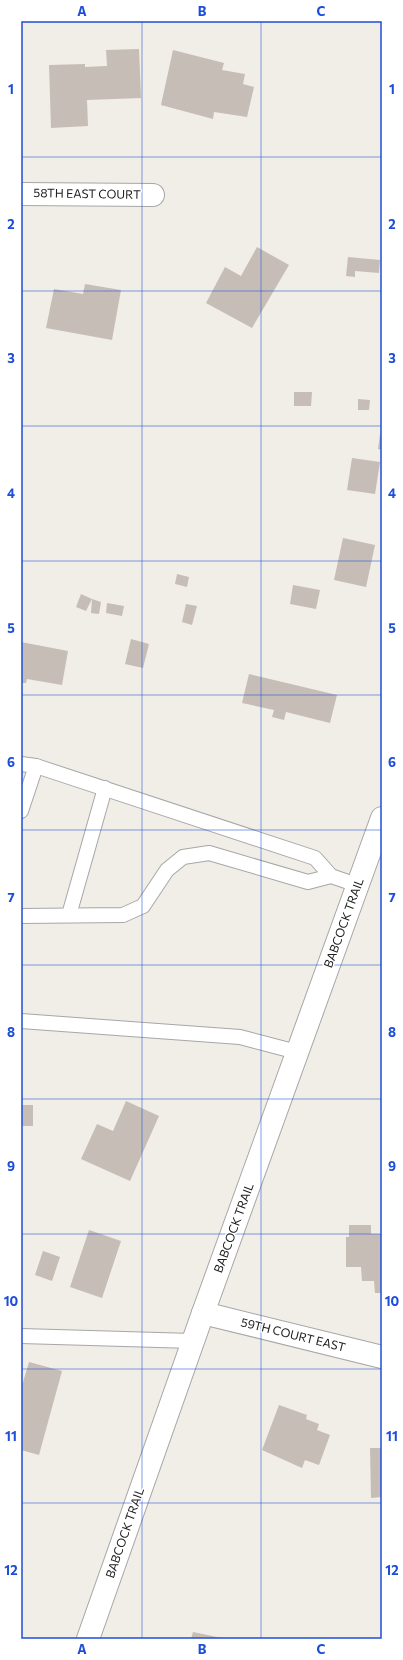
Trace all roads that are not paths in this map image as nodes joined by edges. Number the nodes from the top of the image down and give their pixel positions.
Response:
1 (21, 194) edge
2 (153, 195) dead end
3 (21, 764) edge
4 (36, 766) junction
5 (105, 788) junction
6 (21, 811) edge
7 (382, 818) edge
8 (331, 876) junction
9 (357, 885) junction
10 (69, 915) junction
11 (21, 916) edge
12 (21, 1021) edge
13 (297, 1052) junction
14 (203, 1313) junction
15 (21, 1336) edge
16 (193, 1341) junction
17 (382, 1357) edge
18 (88, 1639) edge

1 - 2 street, 58TH EAST COURT
3 - 4 lane
4 - 5 lane
4 - 6 lane
5 - 8 lane
5 - 10 lane
7 - 9 street, BABCOCK TRAIL
8 - 9 lane
8 - 10 lane
9 - 13 street, BABCOCK TRAIL
10 - 11 lane
12 - 13 lane
13 - 14 street, BABCOCK TRAIL
14 - 16 street, BABCOCK TRAIL
14 - 17 street, 59TH COURT EAST
15 - 16 lane
16 - 18 street, BABCOCK TRAIL

